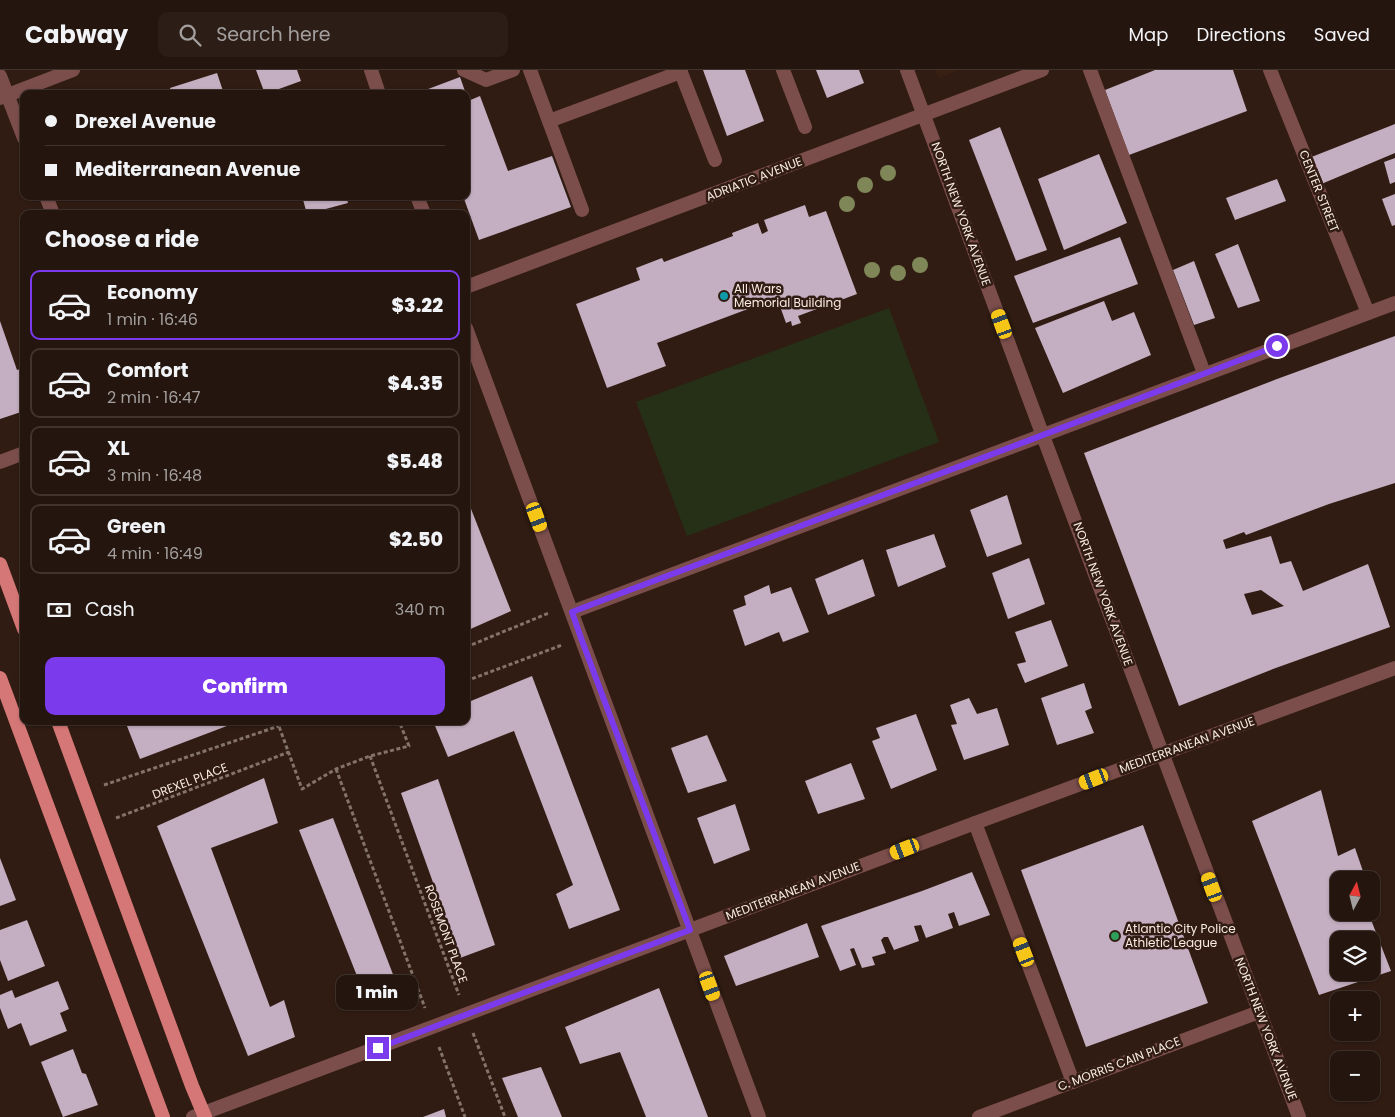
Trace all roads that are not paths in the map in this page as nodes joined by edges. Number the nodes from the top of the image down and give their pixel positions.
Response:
1 (73, 70) edge
2 (370, 70) edge
3 (464, 70) edge
4 (513, 70) edge
5 (530, 70) edge
6 (783, 70) edge
7 (907, 70) edge
8 (1042, 70) edge
9 (1090, 70) edge
10 (1270, 70) edge
11 (681, 71) edge
12 (0, 76) edge
13 (378, 90) edge
14 (4, 96) edge
15 (924, 114) junction
16 (549, 121) junction
17 (805, 127) dead end
18 (20, 130) edge
19 (715, 160) dead end
20 (582, 210) dead end
21 (470, 286) edge
22 (1395, 303) edge
23 (1368, 312) junction
24 (470, 339) edge
25 (1204, 374) junction
26 (1043, 436) junction
27 (20, 454) edge
28 (0, 462) edge
29 (2, 573) edge
30 (571, 609) junction
31 (20, 618) edge
32 (1395, 668) edge
33 (0, 678) edge
34 (59, 725) edge
35 (1162, 754) junction
36 (975, 823) junction
37 (690, 930) junction
38 (1259, 1012) junction
39 (1073, 1082) junction
40 (201, 1116) edge
41 (163, 1117) edge
42 (759, 1117) edge
43 (979, 1117) edge
44 (1299, 1117) edge

1 - 14 street
2 - 13 street
3 - 4 street
5 - 16 street
6 - 17 street
7 - 15 street, NORTH NEW YORK AVENUE
8 - 15 street, ADRIATIC AVENUE
9 - 25 street
10 - 23 street, CENTER STREET
11 - 16 street
11 - 19 street
12 - 14 street
14 - 18 street
15 - 21 street, ADRIATIC AVENUE
15 - 26 street, NORTH NEW YORK AVENUE
16 - 20 street
22 - 23 street
23 - 25 street
24 - 30 street
25 - 26 street
26 - 30 street
26 - 35 street, NORTH NEW YORK AVENUE
27 - 28 street
29 - 31 main road
30 - 37 street
32 - 35 street, MEDITERRANEAN AVENUE
33 - 41 main road
34 - 40 main road
35 - 36 street, MEDITERRANEAN AVENUE
35 - 38 street, NORTH NEW YORK AVENUE
36 - 37 street, MEDITERRANEAN AVENUE
36 - 39 street
37 - 40 street, MEDITERRANEAN AVENUE
37 - 42 street
38 - 39 street, C. MORRIS CAIN PLACE
38 - 44 street, NORTH NEW YORK AVENUE
39 - 43 street, C. MORRIS CAIN PLACE

